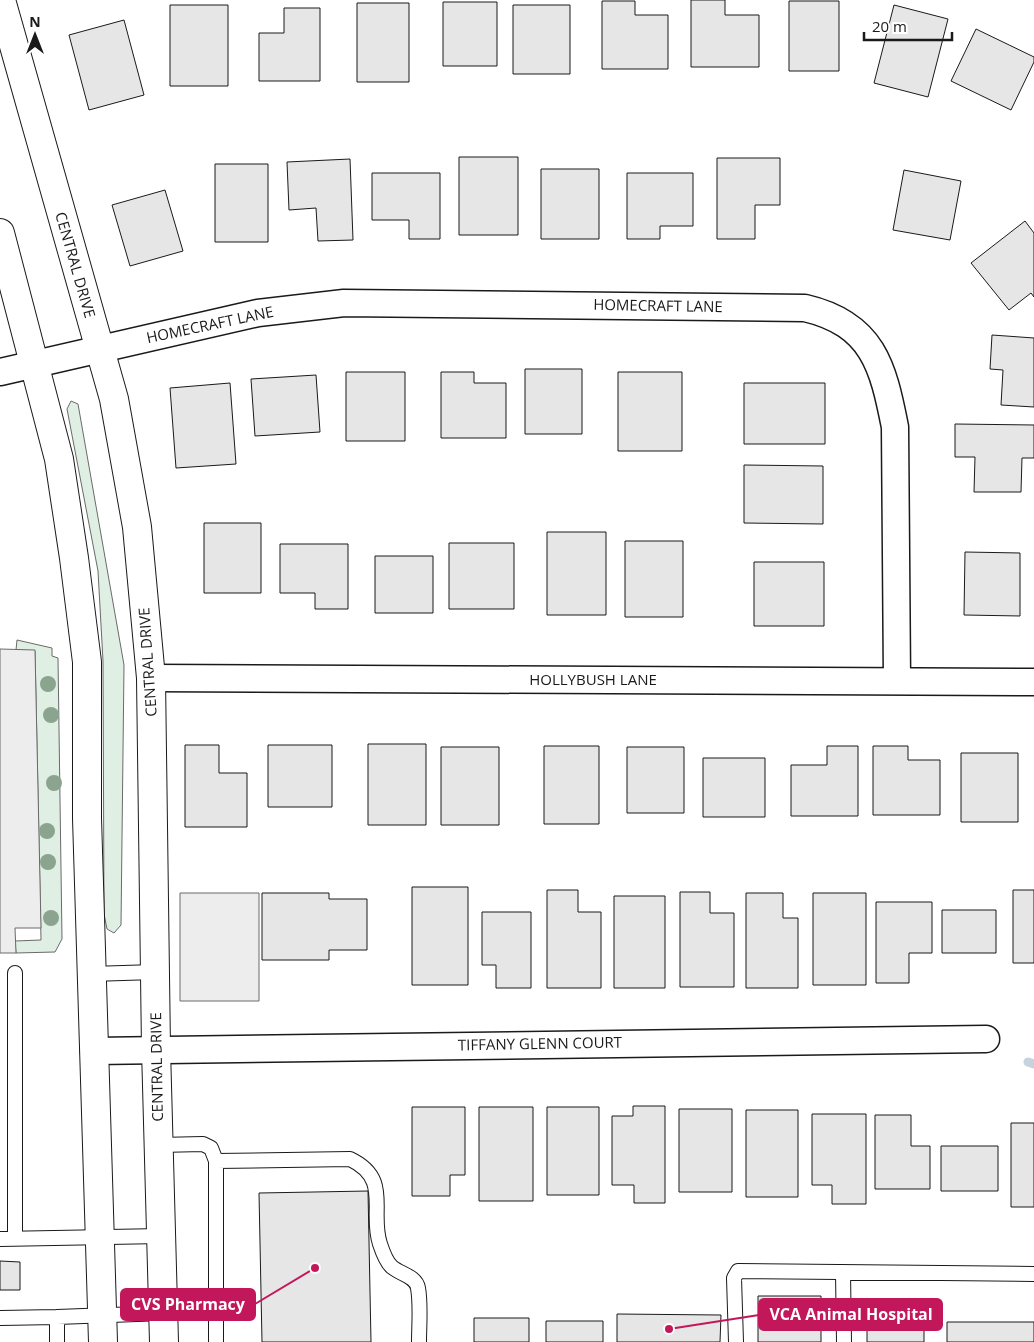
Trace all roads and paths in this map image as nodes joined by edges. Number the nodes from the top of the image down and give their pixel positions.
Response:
1 (1, 0) edge
2 (0, 233) edge
3 (99, 350) junction
4 (34, 364) junction
5 (0, 372) edge
6 (151, 678) junction
7 (897, 680) junction
8 (1034, 682) edge
9 (155, 972) junction
10 (15, 974) dead end
11 (92, 974) junction
12 (986, 1039) dead end
13 (156, 1049) junction
14 (94, 1051) junction
15 (159, 1145) junction
16 (216, 1161) junction
17 (162, 1236) junction
18 (0, 1238) edge
19 (15, 1238) junction
20 (99, 1238) junction
21 (844, 1272) junction
22 (1034, 1274) edge
23 (164, 1313) junction
24 (102, 1315) junction
25 (57, 1316) junction
26 (0, 1318) edge
27 (57, 1342) edge
28 (103, 1342) edge
29 (164, 1342) edge
30 (216, 1342) edge
31 (419, 1342) edge
32 (736, 1342) edge
33 (844, 1342) edge

1 - 3 main road, CENTRAL DRIVE
2 - 4 main road
3 - 4 street, HOMECRAFT LANE
3 - 6 main road, CENTRAL DRIVE
3 - 7 street, HOMECRAFT LANE
4 - 5 street, HOMECRAFT LANE
4 - 11 main road
6 - 7 street, HOLLYBUSH LANE
6 - 9 main road, CENTRAL DRIVE
7 - 8 street, HOLLYBUSH LANE
9 - 11 lane
9 - 13 main road, CENTRAL DRIVE
10 - 19 lane
11 - 14 main road
12 - 13 street, TIFFANY GLENN COURT
13 - 14 street, TIFFANY GLENN COURT
13 - 15 main road, CENTRAL DRIVE
14 - 20 main road
15 - 16 lane
15 - 17 main road, CENTRAL DRIVE
16 - 30 lane
16 - 31 lane
17 - 20 lane
17 - 23 main road, CENTRAL DRIVE
18 - 19 lane
19 - 20 lane
20 - 24 main road
21 - 22 lane
21 - 32 lane
21 - 33 lane
23 - 24 lane
23 - 29 main road, CENTRAL DRIVE
24 - 25 lane
24 - 28 main road
25 - 26 lane
25 - 27 lane

